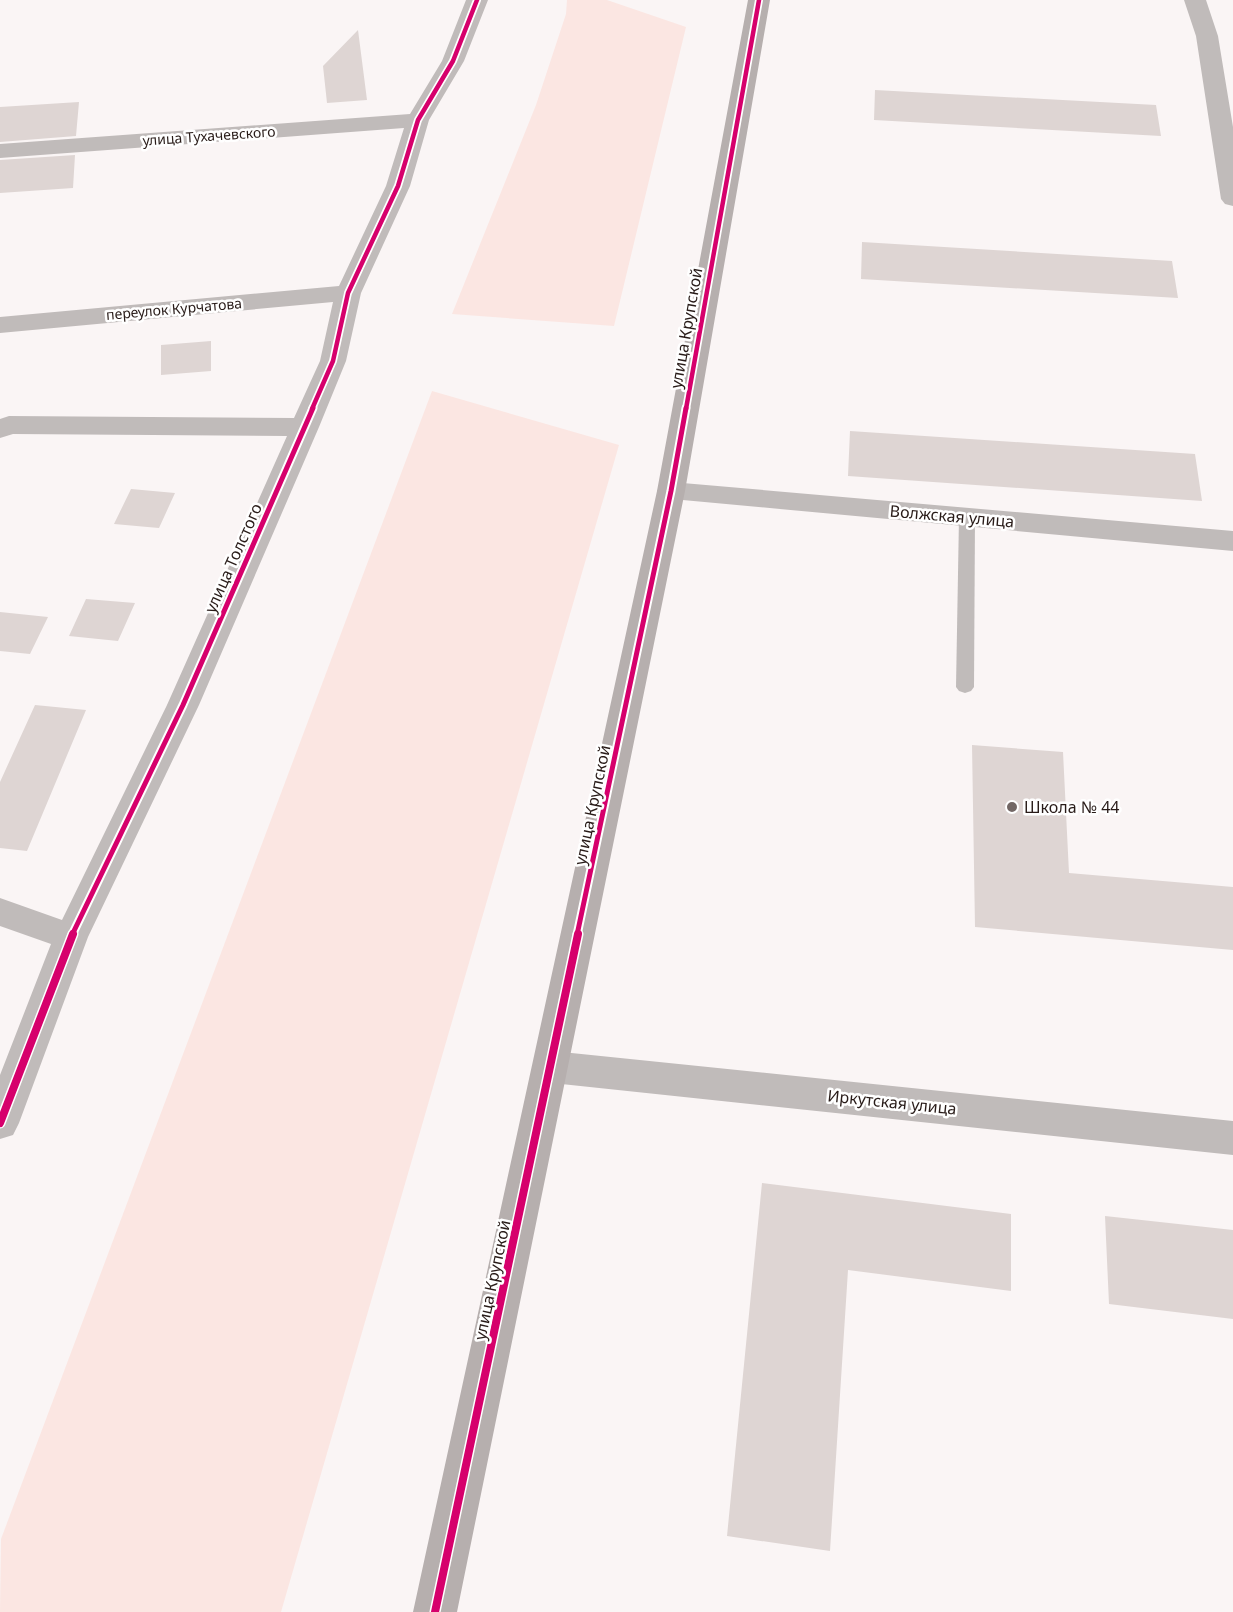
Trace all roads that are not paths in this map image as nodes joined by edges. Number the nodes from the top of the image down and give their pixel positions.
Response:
1 (477, 0) edge
2 (759, 0) edge
3 (1195, 0) edge
4 (418, 120) junction
5 (0, 151) edge
6 (1233, 198) edge
7 (348, 293) junction
8 (0, 326) edge
9 (305, 427) junction
10 (0, 429) edge
11 (671, 491) junction
12 (967, 517) junction
13 (1233, 541) edge
14 (965, 687) dead end
15 (0, 912) edge
16 (71, 937) junction
17 (552, 1066) junction
18 (0, 1123) edge
19 (1233, 1138) edge
20 (435, 1612) edge

1 - 4 street, улица Толстого
2 - 11 street, улица Крупской
3 - 6 street
4 - 5 street, улица Тухачевского
4 - 7 street, улица Толстого
7 - 8 street, переулок Курчатова
7 - 9 street, улица Толстого
9 - 10 street
9 - 16 street, улица Толстого
11 - 12 street, Волжская улица
11 - 17 street, улица Крупской
12 - 13 street, Волжская улица
12 - 14 lane
15 - 16 street
16 - 18 street, улица Толстого
17 - 19 street, Иркутская улица
17 - 20 street, улица Крупской

